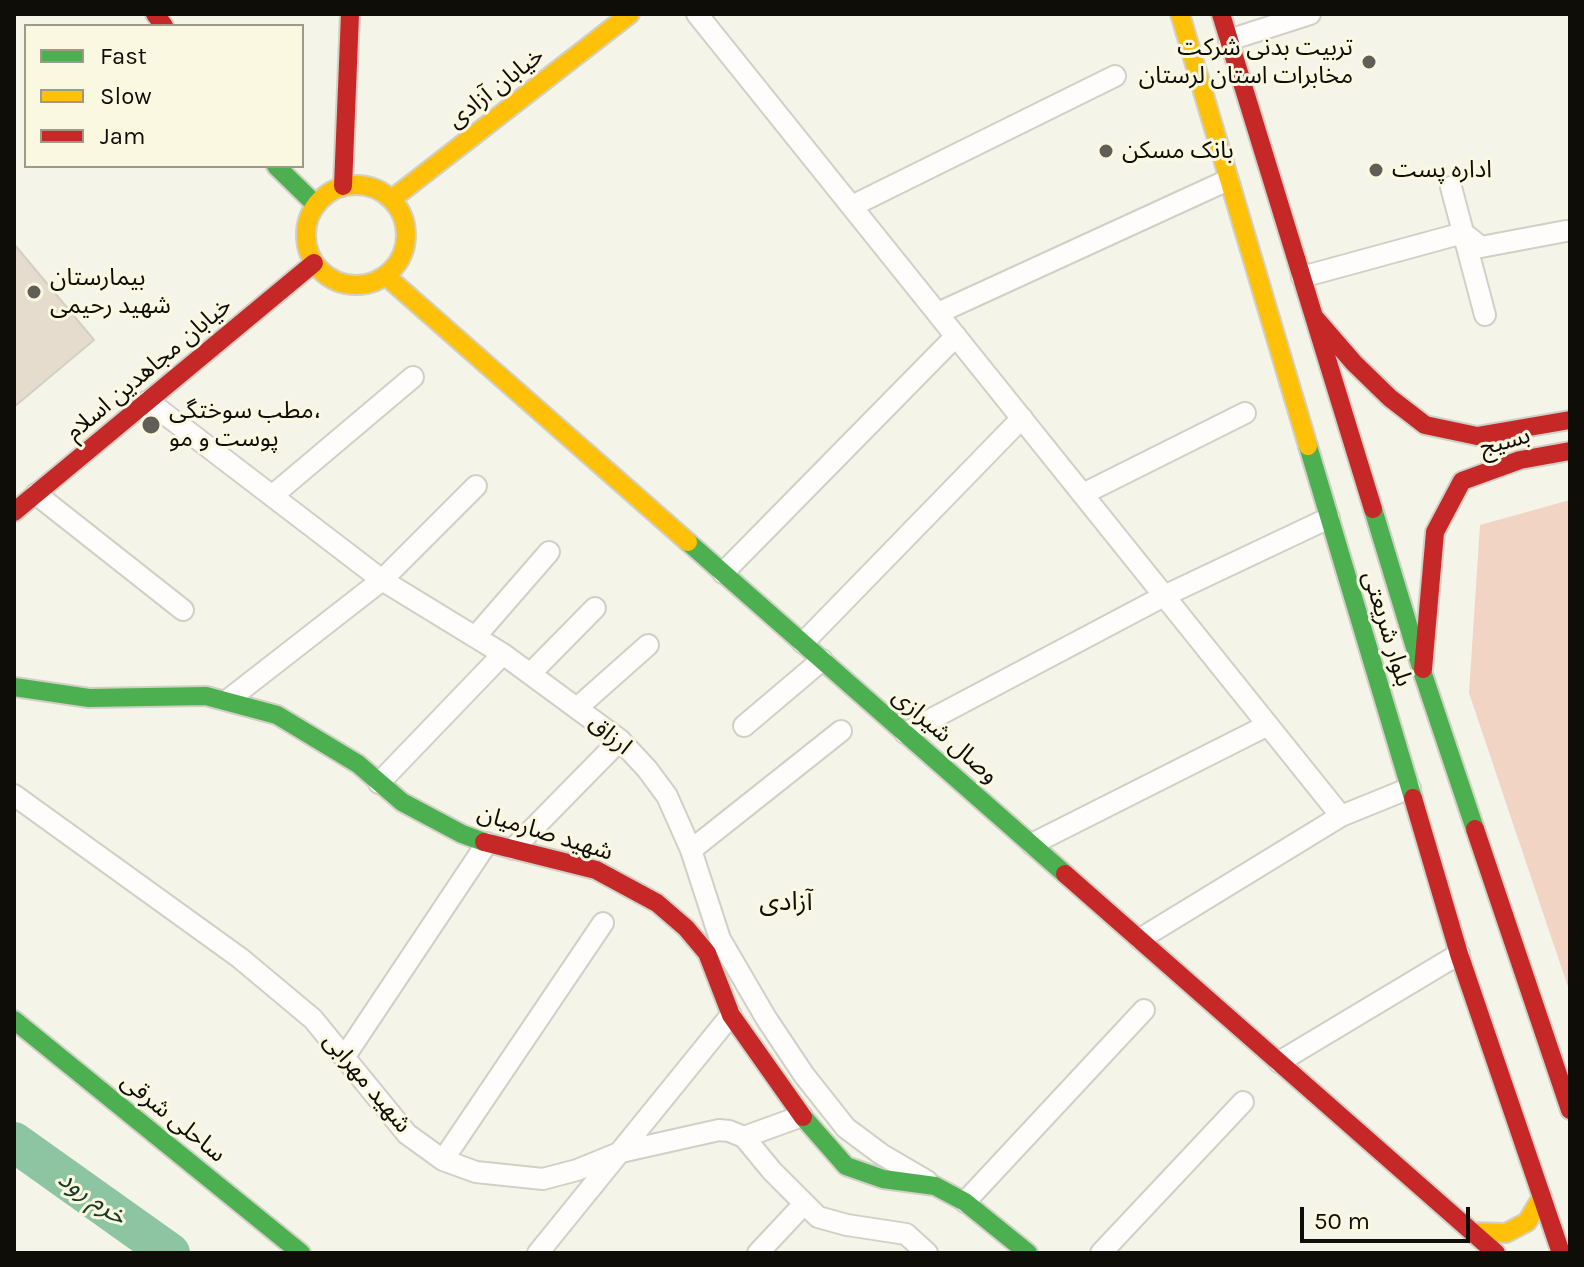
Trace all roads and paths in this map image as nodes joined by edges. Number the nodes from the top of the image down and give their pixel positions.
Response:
1 (350, 14) edge
2 (697, 14) edge
3 (1180, 14) edge
4 (1221, 14) edge
5 (1310, 14) edge
6 (625, 16) edge
7 (1229, 40) junction
8 (1115, 76) dead end
9 (278, 168) edge
10 (1228, 180) junction
11 (343, 186) junction
12 (1451, 187) dead end
13 (392, 199) junction
14 (316, 205) junction
15 (852, 206) junction
16 (1566, 231) dead end
17 (1463, 233) junction
18 (314, 263) junction
19 (386, 276) junction
20 (1302, 277) junction
21 (938, 313) junction
22 (1485, 315) dead end
23 (1315, 318) junction
24 (956, 336) junction
25 (413, 377) dead end
26 (148, 401) junction
27 (1245, 413) dead end
28 (1022, 418) junction
29 (1570, 420) edge
30 (1570, 451) edge
31 (476, 486) dead end
32 (36, 494) junction
33 (1083, 494) junction
34 (272, 496) junction
35 (14, 512) edge
36 (1329, 518) junction
37 (549, 552) dead end
38 (723, 573) junction
39 (382, 580) junction
40 (1164, 596) junction
41 (595, 608) dead end
42 (183, 610) dead end
43 (475, 637) junction
44 (803, 643) junction
45 (648, 645) dead end
46 (503, 654) junction
47 (822, 660) junction
48 (530, 674) junction
49 (1423, 674) junction
50 (14, 687) edge
51 (228, 700) junction
52 (577, 708) junction
53 (1268, 725) junction
54 (744, 726) dead end
55 (841, 731) dead end
56 (905, 733) junction
57 (620, 740) junction
58 (379, 783) junction
59 (1410, 788) junction
60 (14, 795) edge
61 (1341, 816) junction
62 (487, 843) junction
63 (1032, 844) junction
64 (513, 849) junction
65 (691, 850) junction
66 (603, 923) dead end
67 (1140, 939) junction
68 (1459, 954) junction
69 (1144, 1010) dead end
70 (731, 1015) junction
71 (14, 1020) edge
72 (345, 1056) junction
73 (1279, 1062) junction
74 (1243, 1102) dead end
75 (1570, 1110) edge
76 (802, 1116) junction
77 (744, 1137) junction
78 (621, 1152) junction
79 (443, 1160) junction
80 (935, 1186) junction
81 (1542, 1197) junction
82 (965, 1202) junction
83 (804, 1204) junction
84 (1473, 1232) junction
85 (1021, 1251) edge
86 (301, 1253) edge
87 (538, 1253) edge
88 (758, 1253) edge
89 (927, 1253) edge
90 (1101, 1253) edge
91 (1496, 1253) edge
92 (1561, 1253) edge

1 - 11 main road
2 - 15 street
3 - 10 main road, بلوار شریعتی
4 - 7 main road, بلوار شریعتی
5 - 7 street
6 - 13 main road, خیابان آزادی
7 - 20 main road, بلوار شریعتی
8 - 15 street
9 - 14 main road
10 - 21 street
10 - 36 main road, بلوار شریعتی
11 - 13 main road
11 - 14 main road
12 - 17 street
13 - 19 main road
14 - 18 main road
15 - 21 street
16 - 17 street
17 - 20 street
17 - 22 street
18 - 19 main road
18 - 26 main road, خیابان مجاهدین اسلام
19 - 38 main road, وصال شیرازی
20 - 23 main road, بلوار شریعتی
21 - 24 street
23 - 29 main road, بسیج
23 - 49 main road, بلوار شریعتی
24 - 28 street
24 - 38 street
25 - 34 street
26 - 32 main road, خیابان مجاهدین اسلام
26 - 34 street, ارزاق
27 - 33 street
28 - 33 street
28 - 44 street
30 - 49 main road, بسیج
31 - 39 street
32 - 35 main road, خیابان مجاهدین اسلام
32 - 42 street
33 - 40 street
34 - 39 street, ارزاق
36 - 40 street
36 - 59 main road, بلوار شریعتی
37 - 43 street
38 - 44 main road, وصال شیرازی
39 - 43 street, ارزاق
39 - 51 street
40 - 53 street
40 - 56 street
41 - 48 street
43 - 46 street, ارزاق
44 - 47 main road, وصال شیرازی
45 - 52 street
46 - 48 street, ارزاق
46 - 58 street
47 - 54 street
47 - 56 main road, وصال شیرازی
48 - 52 street, ارزاق
49 - 75 main road, بلوار شریعتی
50 - 51 main road, شهید صارمیان
51 - 58 main road, شهید صارمیان
52 - 57 street, ارزاق
53 - 61 street
53 - 63 street
55 - 65 street
56 - 63 main road, وصال شیرازی
57 - 64 street
57 - 65 street, ارزاق
58 - 62 main road, شهید صارمیان
59 - 61 street
59 - 68 main road, بلوار شریعتی
60 - 72 street, شهید مهرابی
61 - 67 street
62 - 64 main road, شهید صارمیان
62 - 72 street
63 - 67 main road, وصال شیرازی
64 - 70 main road, شهید صارمیان
65 - 80 street, ارزاق
66 - 79 street
67 - 73 main road, وصال شیرازی
68 - 73 street
68 - 81 main road, بلوار شریعتی
69 - 82 street
70 - 76 main road, شهید صارمیان
70 - 78 street
71 - 86 main road, ساحلی شرقی
72 - 79 street, شهید مهرابی
73 - 84 main road, وصال شیرازی
74 - 90 street
76 - 77 street
76 - 80 main road, شهید صارمیان
77 - 78 street, شهید مهرابی
77 - 83 street
78 - 79 street, شهید مهرابی
78 - 87 street
80 - 82 main road, شهید صارمیان
81 - 84 main road
81 - 92 main road, بلوار شریعتی
82 - 85 main road, شهید صارمیان
83 - 88 street
83 - 89 street
84 - 91 main road, وصال شیرازی

